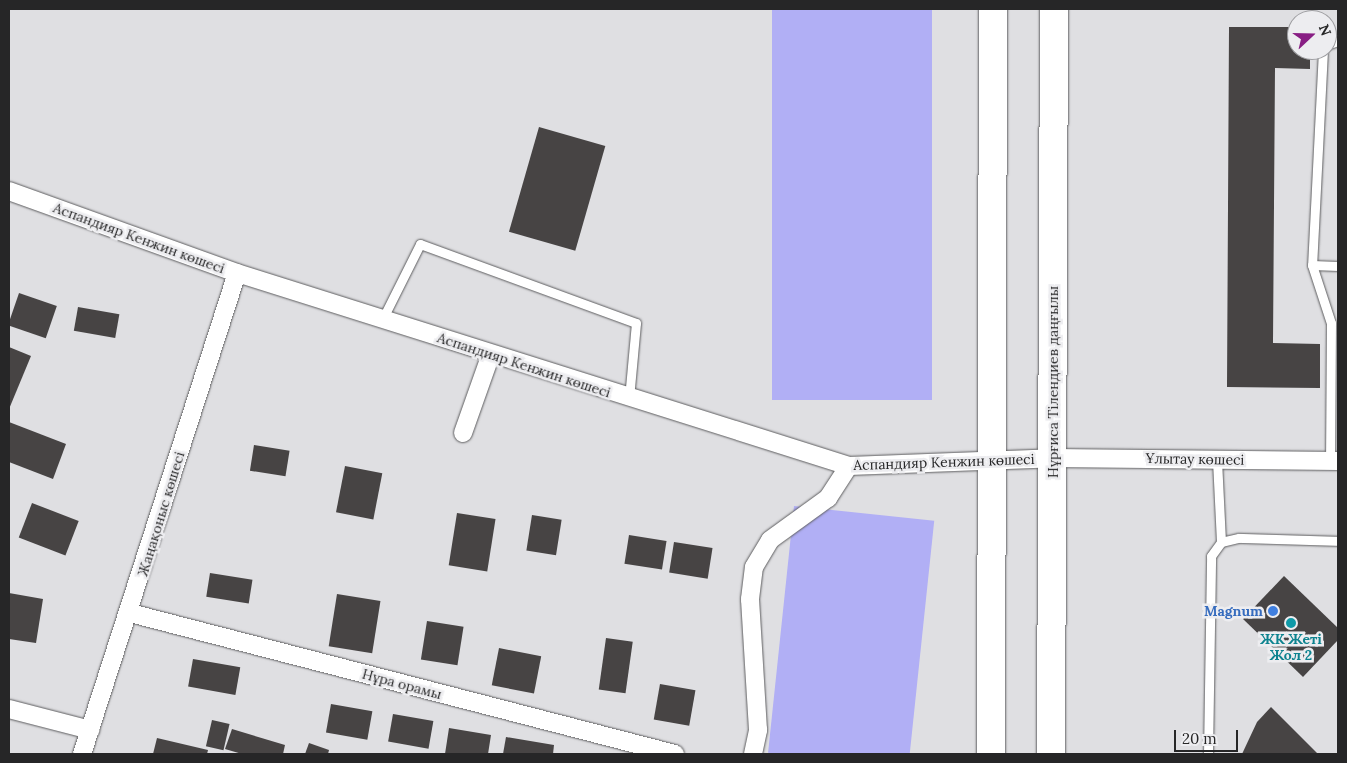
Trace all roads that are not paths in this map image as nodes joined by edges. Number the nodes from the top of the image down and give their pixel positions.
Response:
1 (993, 9) edge
2 (1054, 9) edge
3 (1322, 60) edge
4 (9, 191) edge
5 (1312, 266) junction
6 (1338, 266) edge
7 (237, 273) junction
8 (382, 320) junction
9 (491, 354) junction
10 (629, 398) junction
11 (463, 433) dead end
12 (1053, 458) junction
13 (993, 460) junction
14 (1217, 460) junction
15 (1334, 461) edge
16 (849, 466) junction
17 (1338, 541) edge
18 (1222, 542) junction
19 (130, 613) junction
20 (9, 709) edge
21 (90, 730) junction
22 (82, 754) edge
23 (675, 754) edge
24 (752, 754) edge
25 (991, 754) edge
26 (1051, 754) edge
27 (1208, 754) edge

1 - 13 main road
2 - 12 main road, Нұрғиса Тілендиев даңғылы
3 - 5 lane
4 - 7 street, Аспандияр Кенжин көшесі
5 - 6 lane
5 - 15 lane
7 - 8 street, Аспандияр Кенжин көшесі
7 - 19 street, Жаңақоныс көшесі
8 - 9 street, Аспандияр Кенжин көшесі
8 - 10 lane
9 - 10 street, Аспандияр Кенжин көшесі
9 - 11 street
10 - 16 street, Аспандияр Кенжин көшесі
12 - 13 street, Аспандияр Кенжин көшесі
12 - 14 street, Ұлытау көшесі
12 - 26 main road, Нұрғиса Тілендиев даңғылы
13 - 16 street, Аспандияр Кенжин көшесі
13 - 25 main road
14 - 15 street, Ұлытау көшесі
14 - 18 lane
16 - 24 street
17 - 18 lane
18 - 27 lane
19 - 21 street, Жаңақоныс көшесі
19 - 23 street, Нұра орамы
20 - 21 street
21 - 22 street, Жаңақоныс көшесі

